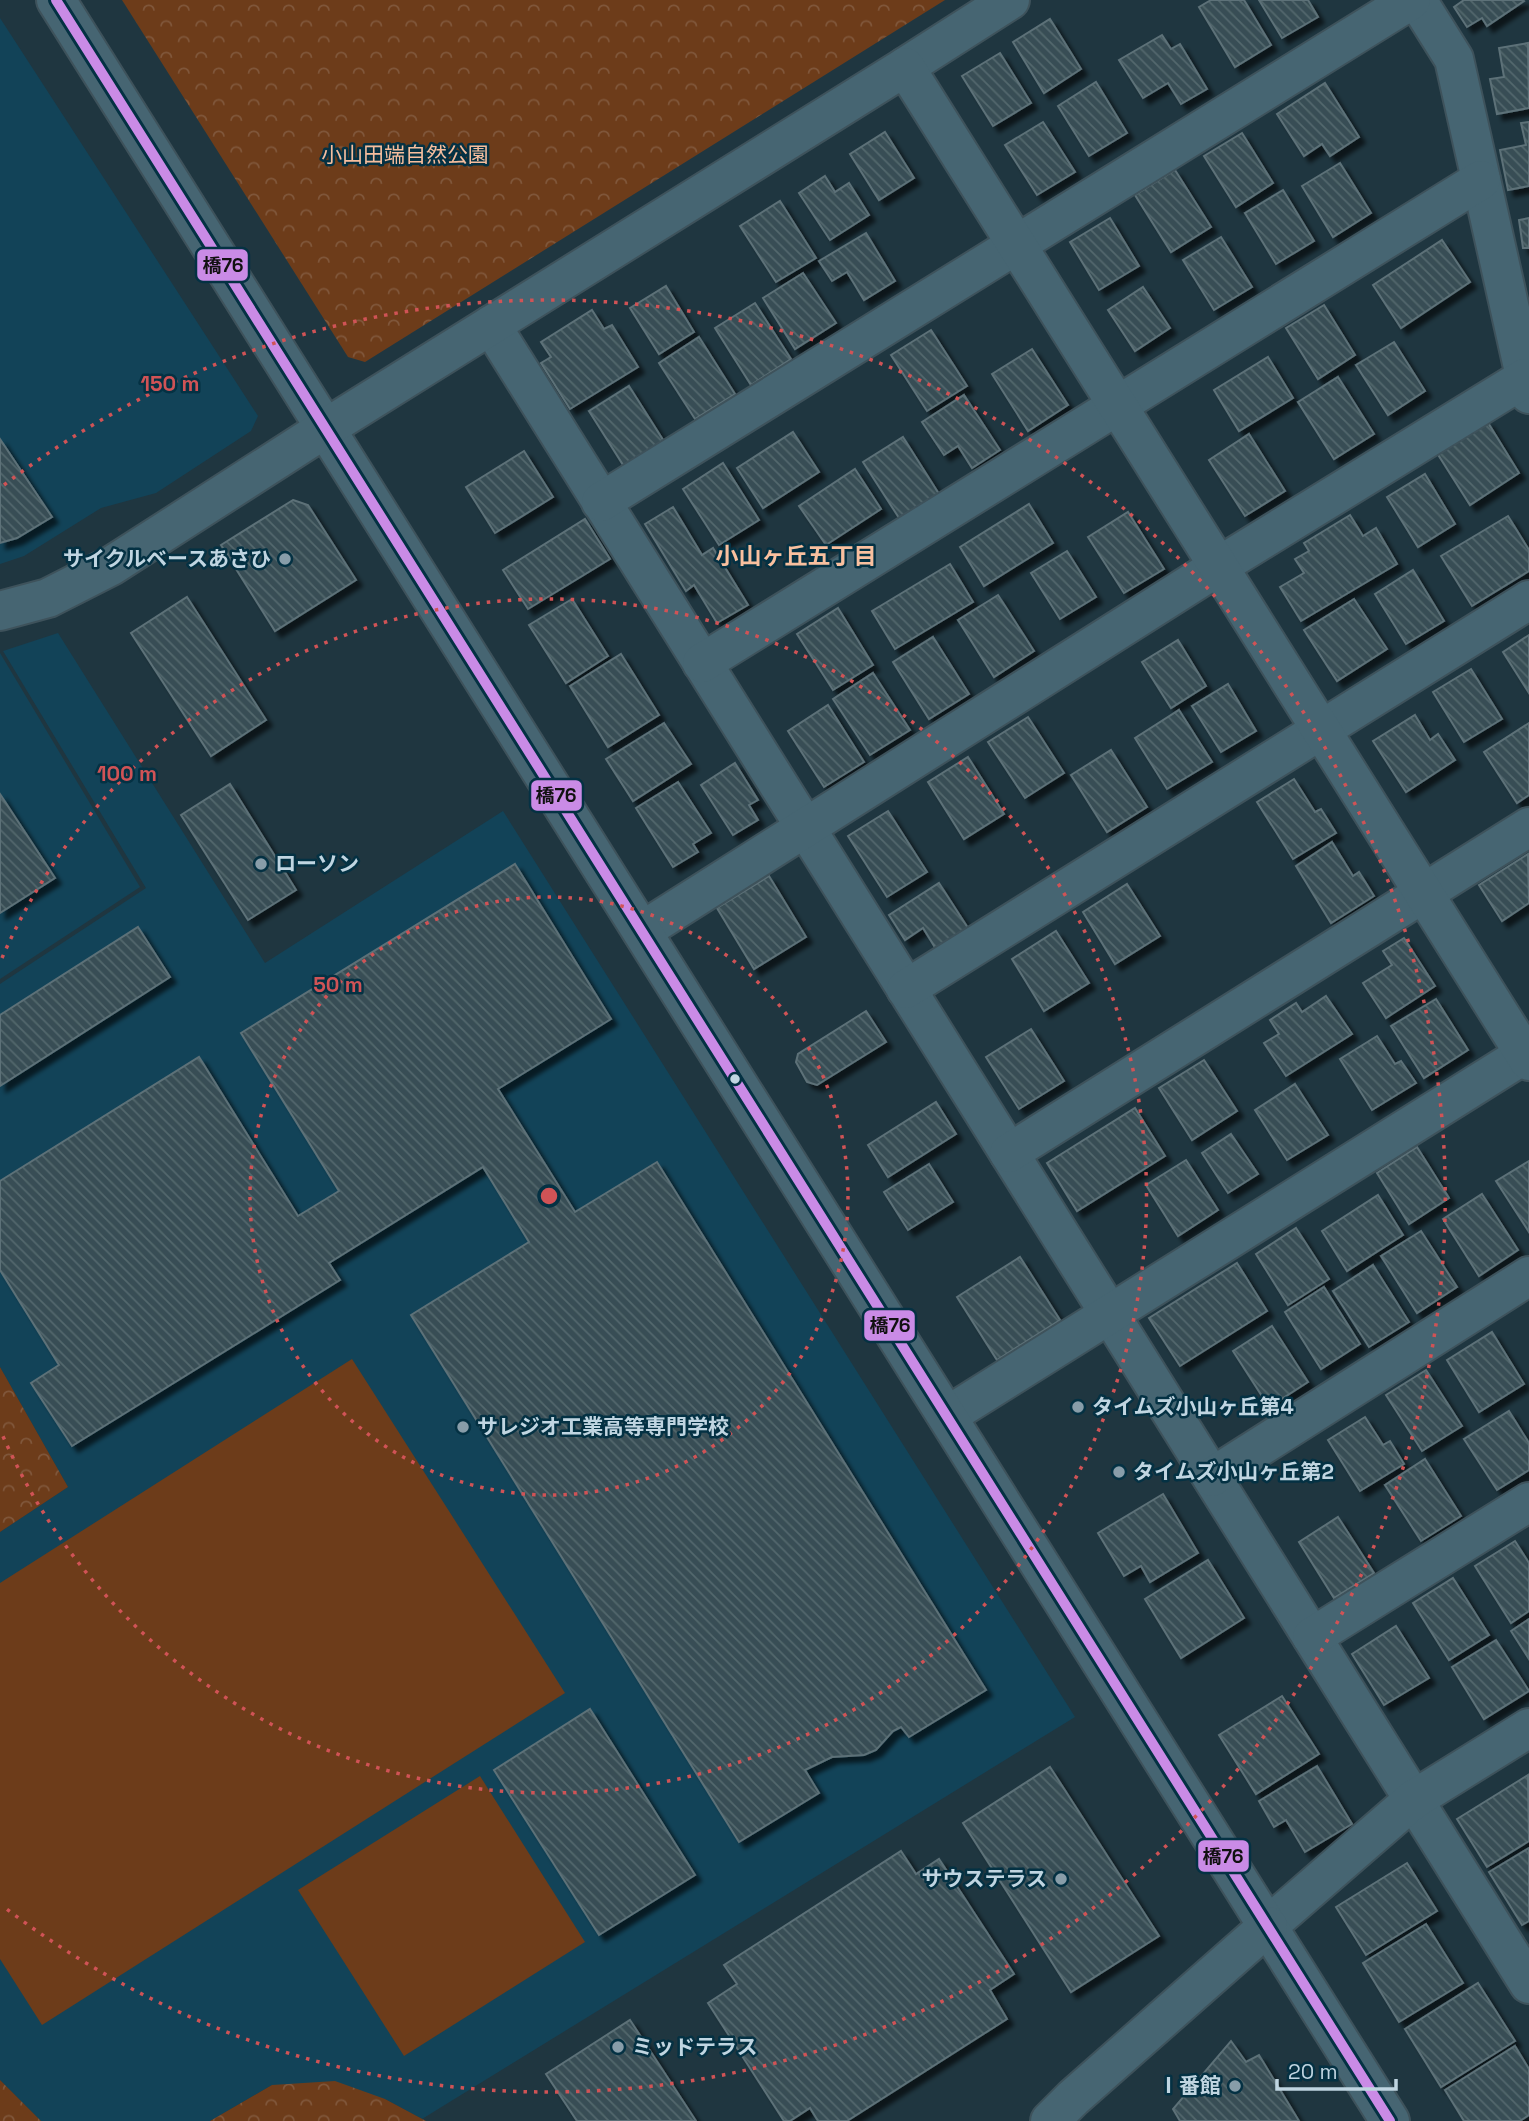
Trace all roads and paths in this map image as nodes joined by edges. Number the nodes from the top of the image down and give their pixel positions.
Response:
1 (56, 0) edge
2 (1010, 0) edge
3 (1411, 0) edge
4 (1417, 0) edge
5 (905, 67) junction
6 (1481, 180) junction
7 (1016, 245) junction
8 (491, 325) junction
9 (1528, 383) edge
10 (1116, 405) junction
11 (326, 428) junction
12 (601, 502) junction
13 (1219, 566) junction
14 (1529, 600) edge
15 (0, 611) edge
16 (702, 663) junction
17 (1320, 729) junction
18 (805, 827) junction
19 (1529, 827) edge
20 (1423, 892) junction
21 (642, 931) junction
22 (906, 989) junction
23 (1527, 1058) edge
24 (1009, 1153) junction
25 (1529, 1276) edge
26 (1110, 1314) junction
27 (947, 1416) junction
28 (1212, 1477) junction
29 (1529, 1502) edge
30 (1312, 1637) junction
31 (1529, 1728) edge
32 (1413, 1800) junction
33 (1268, 1926) junction
34 (1524, 1967) edge
35 (1050, 2121) edge
36 (1390, 2121) edge

1 - 11 street
2 - 5 street
3 - 7 street
4 - 6 street
5 - 7 street
5 - 8 street
6 - 9 street
6 - 10 street
7 - 10 street
7 - 12 street
8 - 11 street
8 - 12 street
9 - 13 street
10 - 13 street
10 - 16 street
11 - 15 street
11 - 21 street
12 - 16 street
13 - 17 street
13 - 18 street
14 - 17 street
16 - 18 street
17 - 20 street
17 - 22 street
18 - 21 street
18 - 22 street
19 - 20 street
20 - 23 street
20 - 24 street
21 - 27 street
22 - 24 street
23 - 26 street
24 - 26 street
25 - 28 street
26 - 27 street
26 - 28 street
27 - 33 street
28 - 30 street
29 - 30 street
30 - 32 street
31 - 32 street
32 - 33 street
32 - 34 street
33 - 35 street
33 - 36 street

